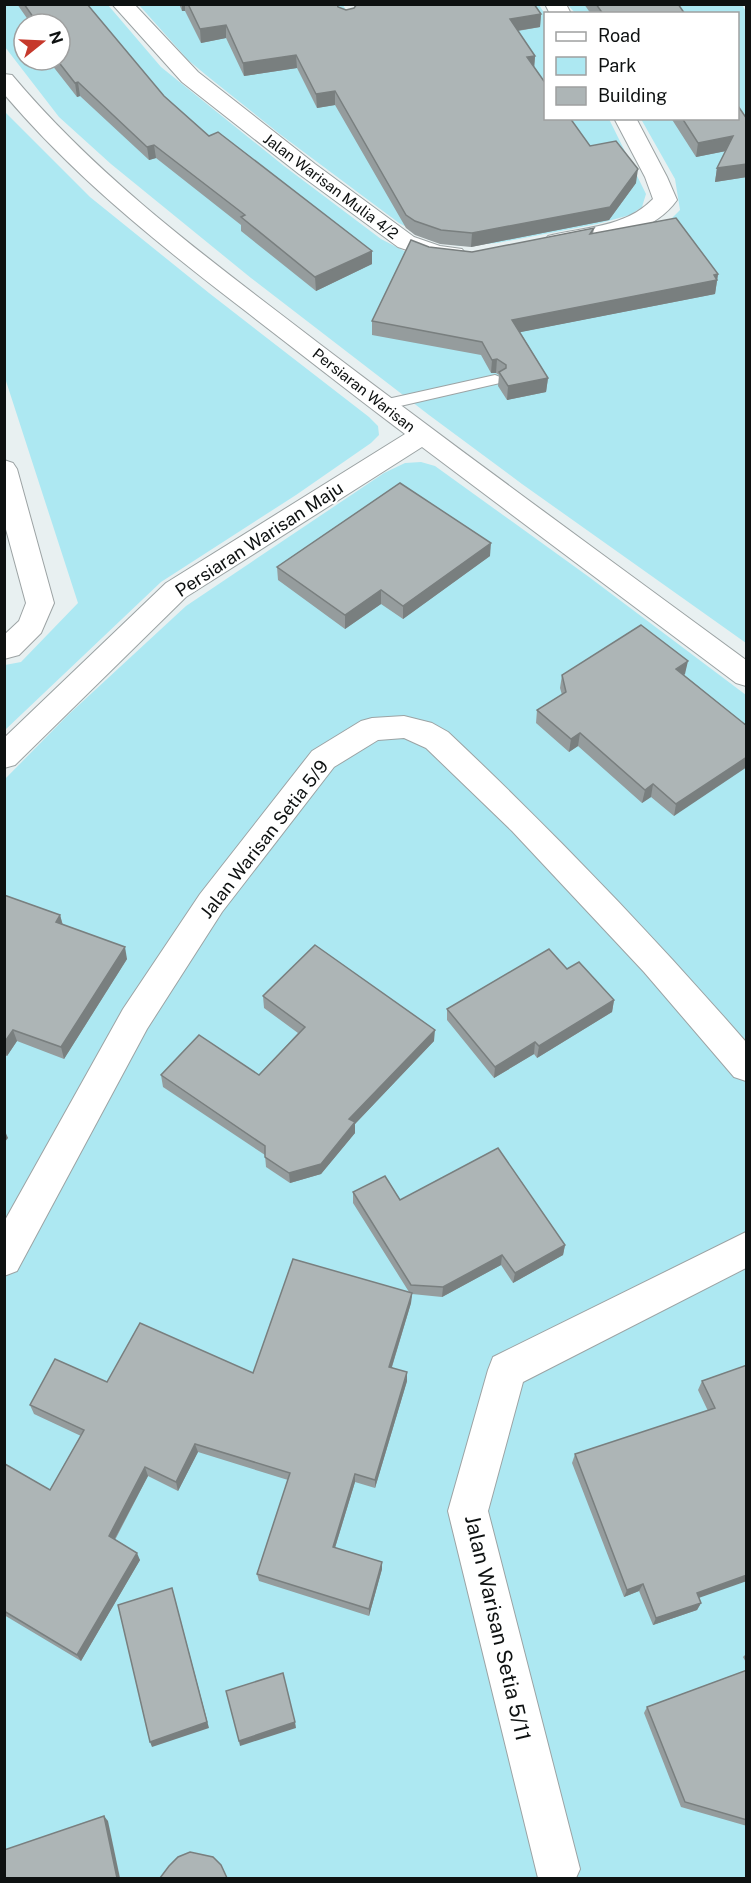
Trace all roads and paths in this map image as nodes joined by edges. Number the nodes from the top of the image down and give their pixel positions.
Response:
1 (123, 4) edge
2 (4, 80) edge
3 (626, 120) edge
4 (537, 245) edge
5 (471, 256) edge
6 (495, 380) edge
7 (383, 405) junction
8 (422, 435) junction
9 (4, 469) edge
10 (4, 649) edge
11 (747, 675) edge
12 (4, 757) edge
13 (747, 1066) edge
14 (747, 1249) edge
15 (4, 1258) edge
16 (557, 1869) dead end

1 - 5 street, Jalan Warisan Mulia 4/2
2 - 7 street, Persiaran Warisan
3 - 4 street
6 - 7 lane
7 - 8 street, Persiaran Warisan
8 - 11 street, Persiaran Warisan
8 - 12 street, Persiaran Warisan Maju
9 - 10 street
13 - 15 street, Jalan Warisan Setia 5/9
14 - 16 street, Jalan Warisan Setia 5/11

